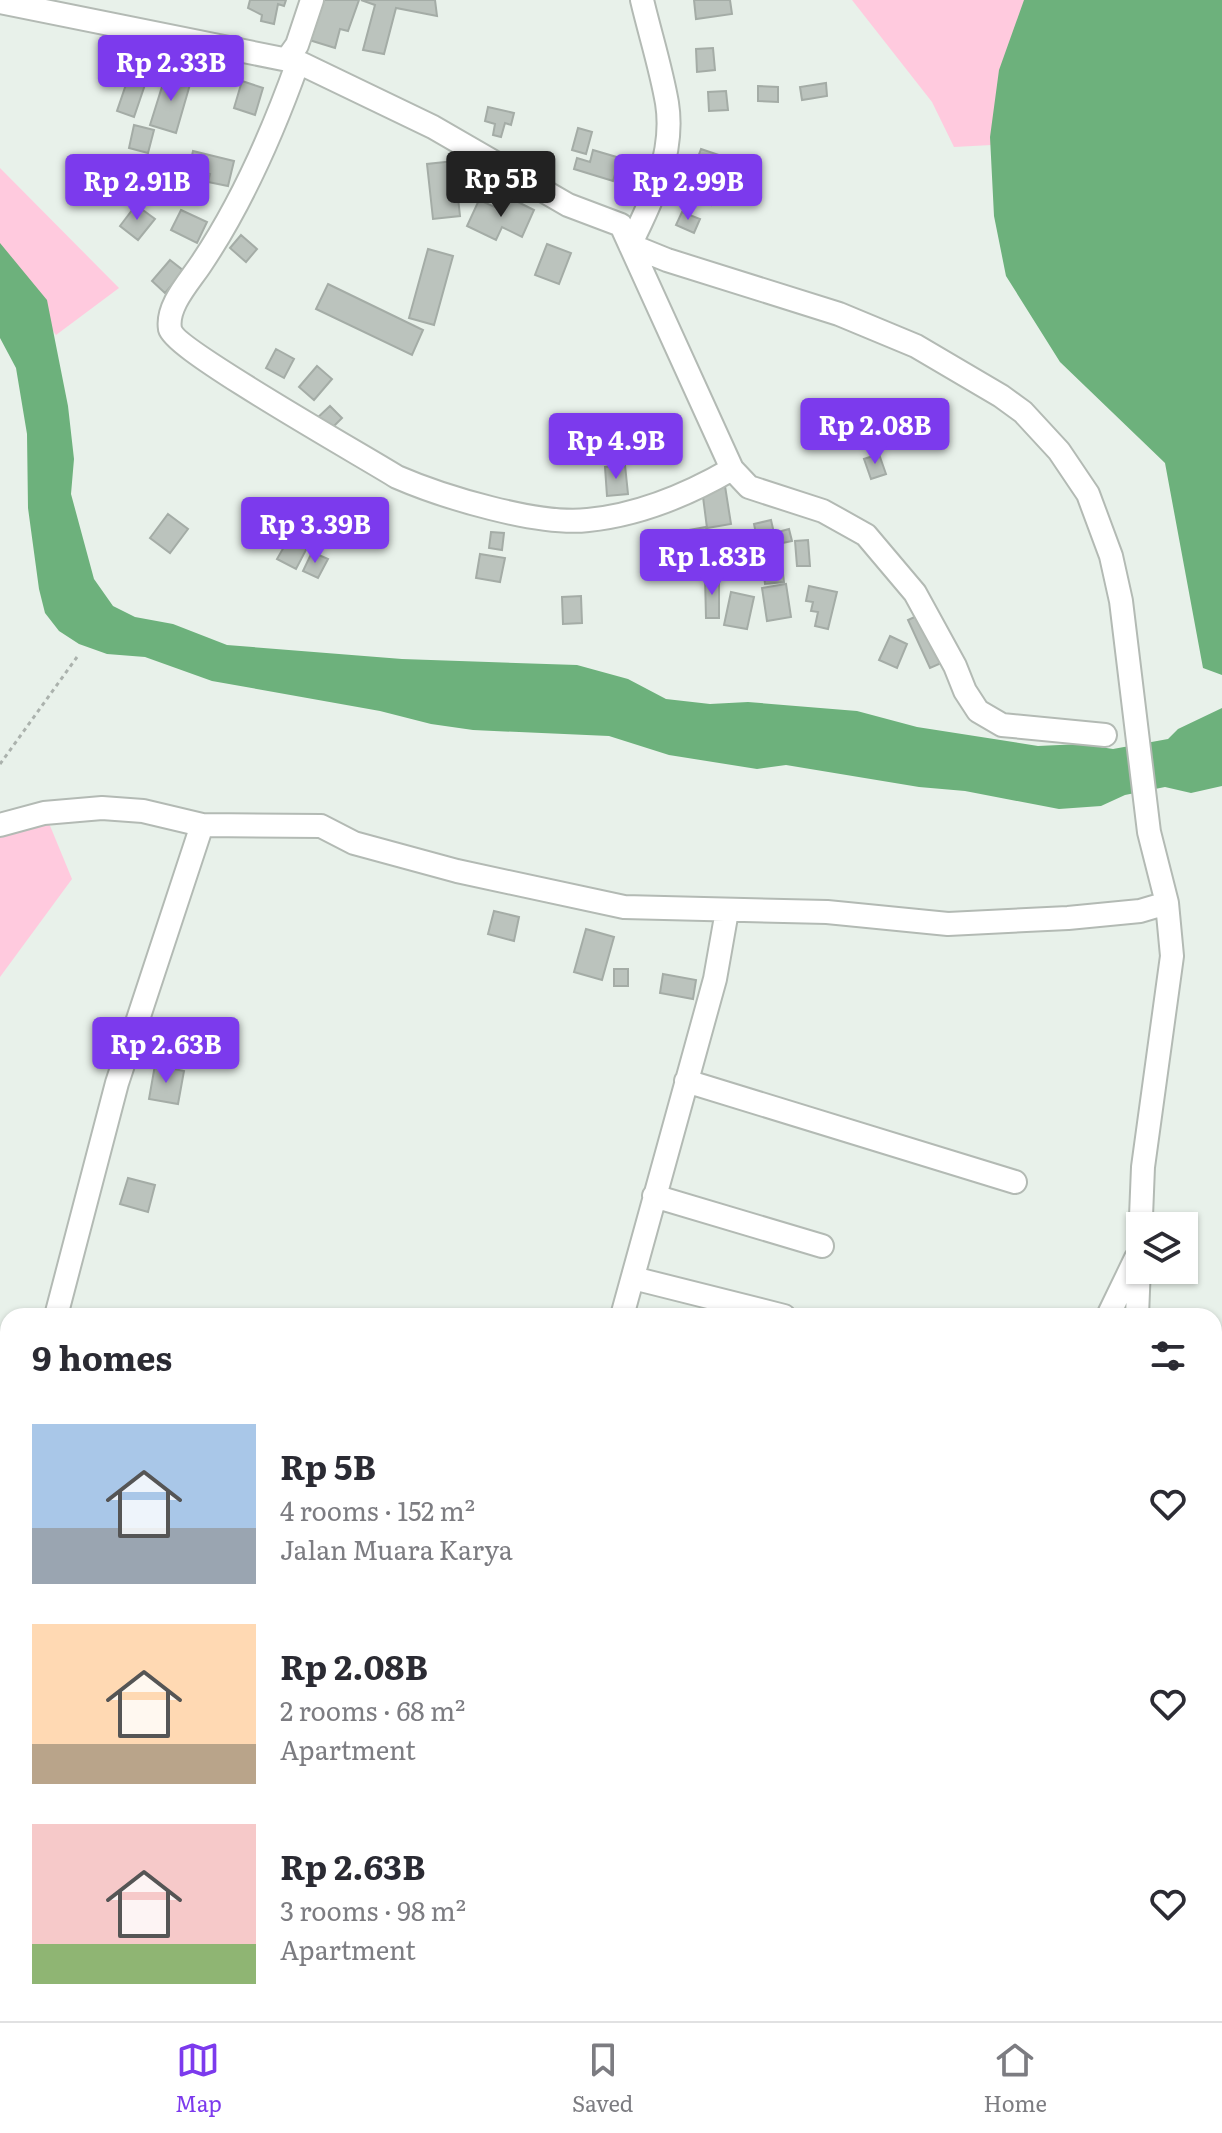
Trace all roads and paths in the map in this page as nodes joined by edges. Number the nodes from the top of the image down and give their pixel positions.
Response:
1 (312, 0) edge
2 (642, 0) edge
3 (0, 2) edge
4 (292, 61) junction
5 (630, 245) junction
6 (732, 469) junction
7 (77, 657) dead end
8 (1105, 735) dead end
9 (0, 764) edge
10 (0, 825) edge
11 (202, 825) junction
12 (1167, 903) junction
13 (727, 911) junction
14 (686, 1081) junction
15 (1015, 1182) dead end
16 (654, 1196) junction
17 (1141, 1212) edge
18 (822, 1246) dead end
19 (633, 1278) junction
20 (1126, 1279) edge
21 (1138, 1284) edge
22 (58, 1308) edge
23 (624, 1308) edge
24 (752, 1308) edge
25 (1112, 1308) edge
26 (1137, 1308) edge

1 - 4 street
2 - 5 street
3 - 4 street
4 - 5 street
4 - 6 street
5 - 6 street
5 - 12 street
6 - 8 street
7 - 9 path
10 - 11 street
11 - 13 street
11 - 22 street
12 - 13 street
12 - 17 street
13 - 14 street
14 - 15 street
14 - 16 street
16 - 18 street
16 - 19 street
19 - 23 street
19 - 24 street
20 - 25 street
21 - 26 street

